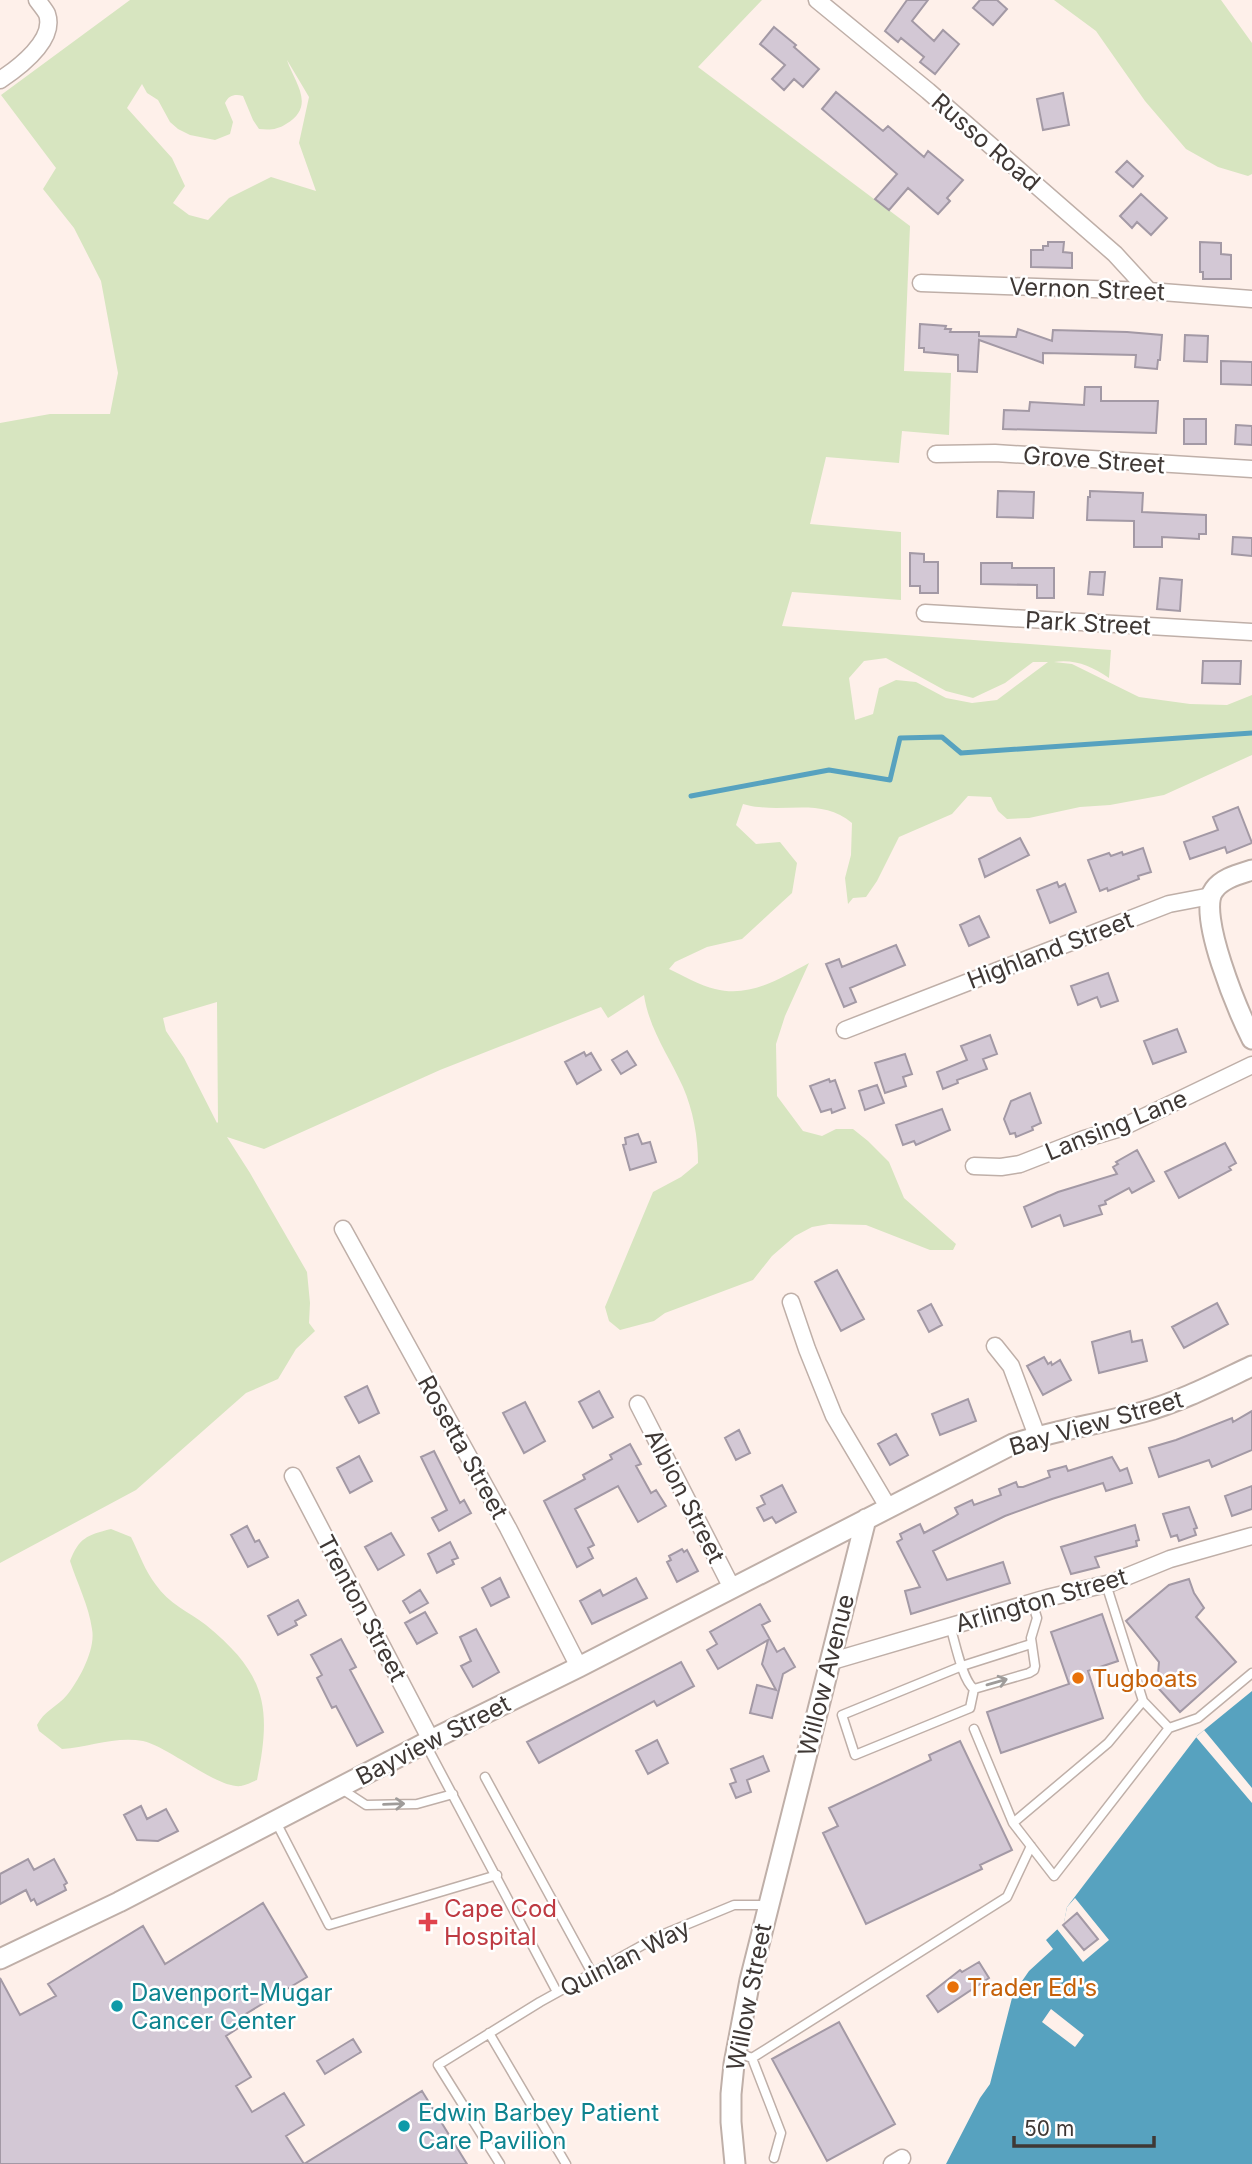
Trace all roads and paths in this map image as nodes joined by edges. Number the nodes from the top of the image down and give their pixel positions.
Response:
1 (37, 0) edge
2 (817, 0) edge
3 (0, 80) edge
4 (921, 283) dead end
5 (1149, 291) junction
6 (1252, 299) edge
7 (936, 454) dead end
8 (1252, 469) edge
9 (925, 613) dead end
10 (1252, 632) edge
11 (1252, 870) edge
12 (1210, 896) junction
13 (845, 1030) dead end
14 (1252, 1038) edge
15 (1252, 1065) edge
16 (974, 1167) dead end
17 (343, 1229) dead end
18 (791, 1302) dead end
19 (995, 1346) dead end
20 (1252, 1366) edge
21 (638, 1404) dead end
22 (1037, 1436) junction
23 (293, 1476) dead end
24 (888, 1507) junction
25 (866, 1519) junction
26 (1252, 1536) edge
27 (1106, 1584) junction
28 (732, 1588) junction
29 (1032, 1602) junction
30 (950, 1626) junction
31 (1031, 1644) junction
32 (829, 1661) junction
33 (962, 1666) junction
34 (579, 1667) junction
35 (1252, 1673) edge
36 (974, 1689) junction
37 (1143, 1701) junction
38 (1169, 1728) junction
39 (974, 1729) dead end
40 (428, 1741) junction
41 (485, 1777) dead end
42 (340, 1788) junction
43 (453, 1794) junction
44 (276, 1822) junction
45 (1013, 1823) junction
46 (786, 1831) joint
47 (1031, 1846) junction
48 (497, 1875) junction
49 (768, 1905) junction
50 (0, 1958) edge
51 (592, 1973) junction
52 (557, 1992) junction
53 (489, 2033) junction
54 (744, 2055) junction
55 (774, 2158) dead end
56 (500, 2164) edge
57 (566, 2164) edge
58 (735, 2164) edge

1 - 3 street
2 - 5 street, Russo Road
4 - 5 street, Vernon Street
5 - 6 street, Vernon Street
7 - 8 street, Grove Street
9 - 10 street, Park Street
11 - 12 street, Highland Street
12 - 13 street, Highland Street
12 - 14 street
15 - 16 street, Lansing Lane
17 - 34 street, Rosetta Street
18 - 24 street
19 - 22 street
20 - 22 street, Bay View Street
21 - 28 street, Albion Street
22 - 24 street, Bay View Street
23 - 40 street, Trenton Street
24 - 25 street, Bay View Street
25 - 28 street, Bayview Street
25 - 32 street, Willow Avenue
26 - 27 street, Arlington Street
27 - 29 street, Arlington Street
27 - 37 lane
28 - 34 street, Bayview Street
29 - 30 street, Arlington Street
29 - 31 lane
30 - 32 street, Arlington Street
30 - 33 lane
31 - 33 lane
36 -> 31 lane
32 - 46 street, Willow Avenue
33 - 36 lane
33 - 36 lane
34 - 40 street, Bayview Street
35 - 38 lane
37 - 38 lane
37 - 45 lane
38 - 47 lane
39 - 45 lane
40 - 42 street, Bayview Street
40 - 43 lane
41 - 51 lane
42 -> 43 lane
42 - 44 street, Bayview Street
43 - 48 lane
44 - 48 lane
44 - 50 street, Bayview Street
45 - 47 lane
46 - 49 street, Willow Street
47 - 54 lane
48 - 52 lane
49 - 51 lane, Quinlan Way
49 - 54 street, Willow Street
51 - 52 lane, Quinlan Way
52 - 53 lane, Quinlan Way
53 - 56 lane, Quinlan Way
53 - 57 lane
54 - 55 lane
54 - 58 street, Willow Street

